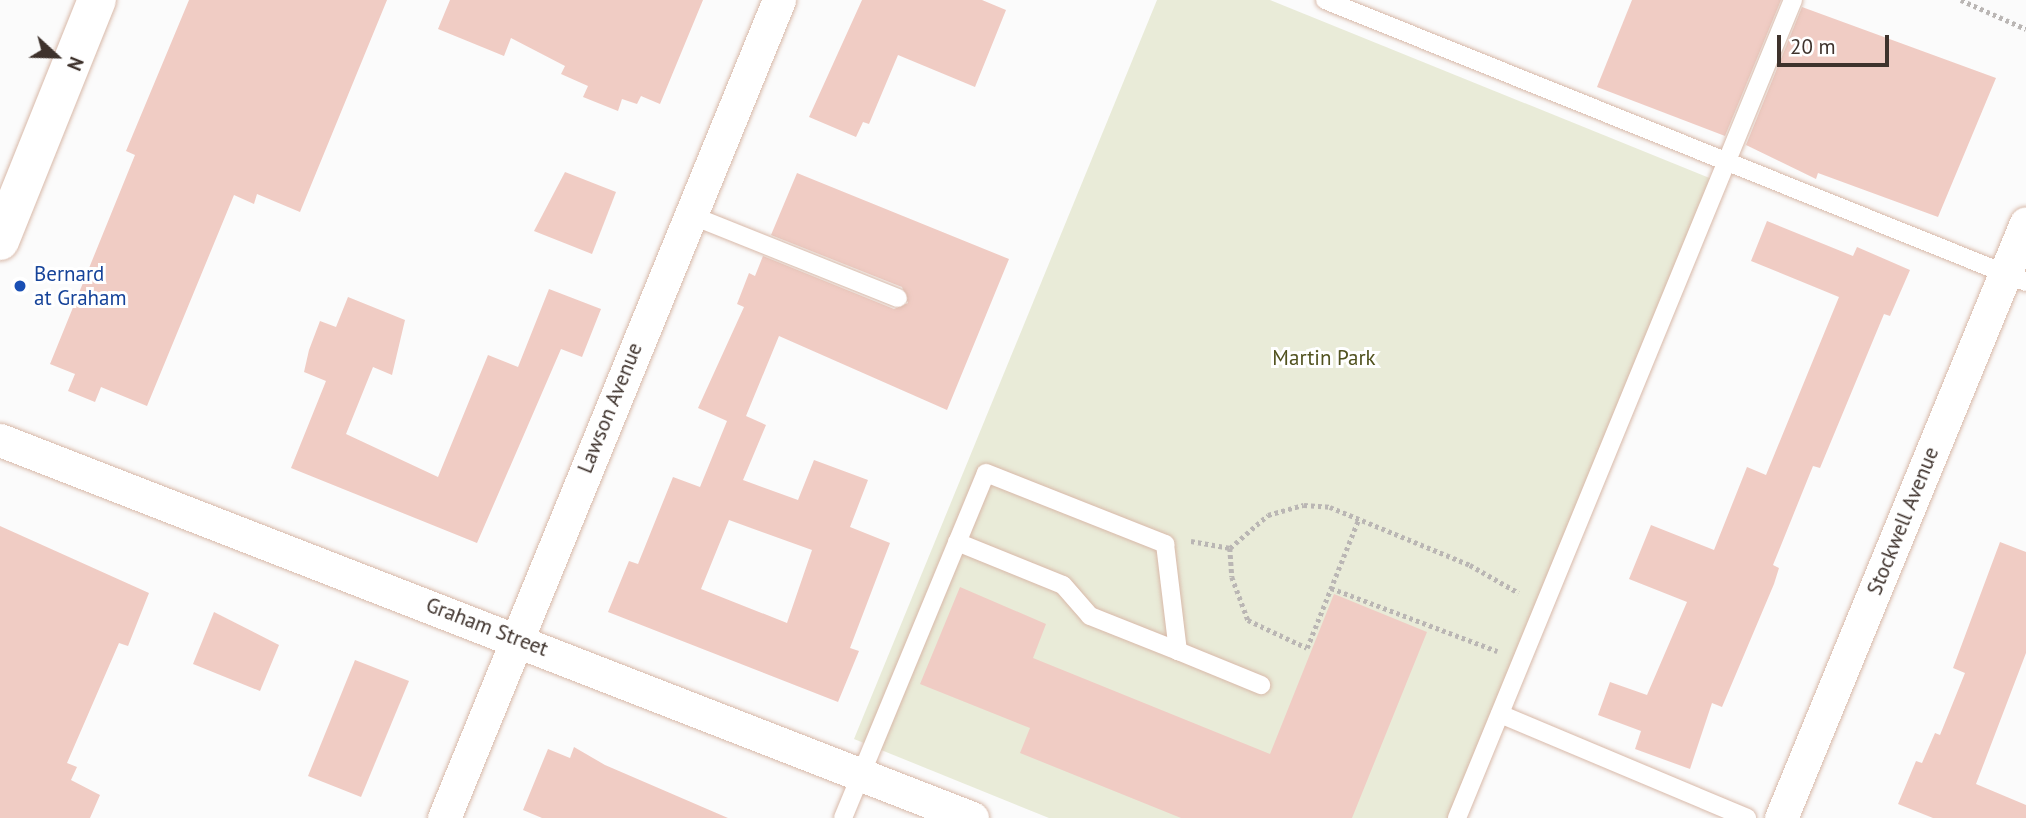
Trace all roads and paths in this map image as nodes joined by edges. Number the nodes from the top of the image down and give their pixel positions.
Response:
1 (97, 0) edge
2 (779, 0) edge
3 (1325, 0) edge
4 (1793, 0) edge
5 (1961, 0) edge
6 (2026, 29) edge
7 (1726, 162) junction
8 (688, 214) junction
9 (2026, 223) edge
10 (0, 241) edge
11 (2016, 278) edge
12 (898, 298) dead end
13 (0, 440) edge
14 (1359, 518) junction
15 (957, 542) junction
16 (1165, 544) junction
17 (1230, 548) junction
18 (1331, 588) junction
19 (1544, 606) junction
20 (518, 638) junction
21 (1178, 651) junction
22 (1522, 661) junction
23 (1261, 685) dead end
24 (1500, 714) junction
25 (862, 772) junction
26 (444, 818) edge
27 (843, 818) edge
28 (972, 818) edge
29 (1457, 818) edge
30 (1747, 818) edge
31 (1780, 818) edge

1 - 10 street
2 - 8 street, Lawson Avenue
3 - 7 lane
4 - 7 lane
5 - 6 path
7 - 11 lane
7 - 19 lane
8 - 12 lane
8 - 20 street, Lawson Avenue
9 - 11 street, Stockwell Avenue
11 - 31 street, Stockwell Avenue
13 - 20 street, Graham Street
14 - 17 path
14 - 18 path
14 - 19 path
15 - 16 lane
15 - 21 lane
15 - 25 lane
16 - 17 path
16 - 21 lane
17 - 18 path
18 - 22 path
19 - 22 lane
20 - 25 street, Graham Street
20 - 26 street, Lawson Avenue
21 - 23 lane
22 - 24 lane
24 - 29 lane
24 - 30 lane
25 - 27 lane
25 - 28 street, Graham Street

